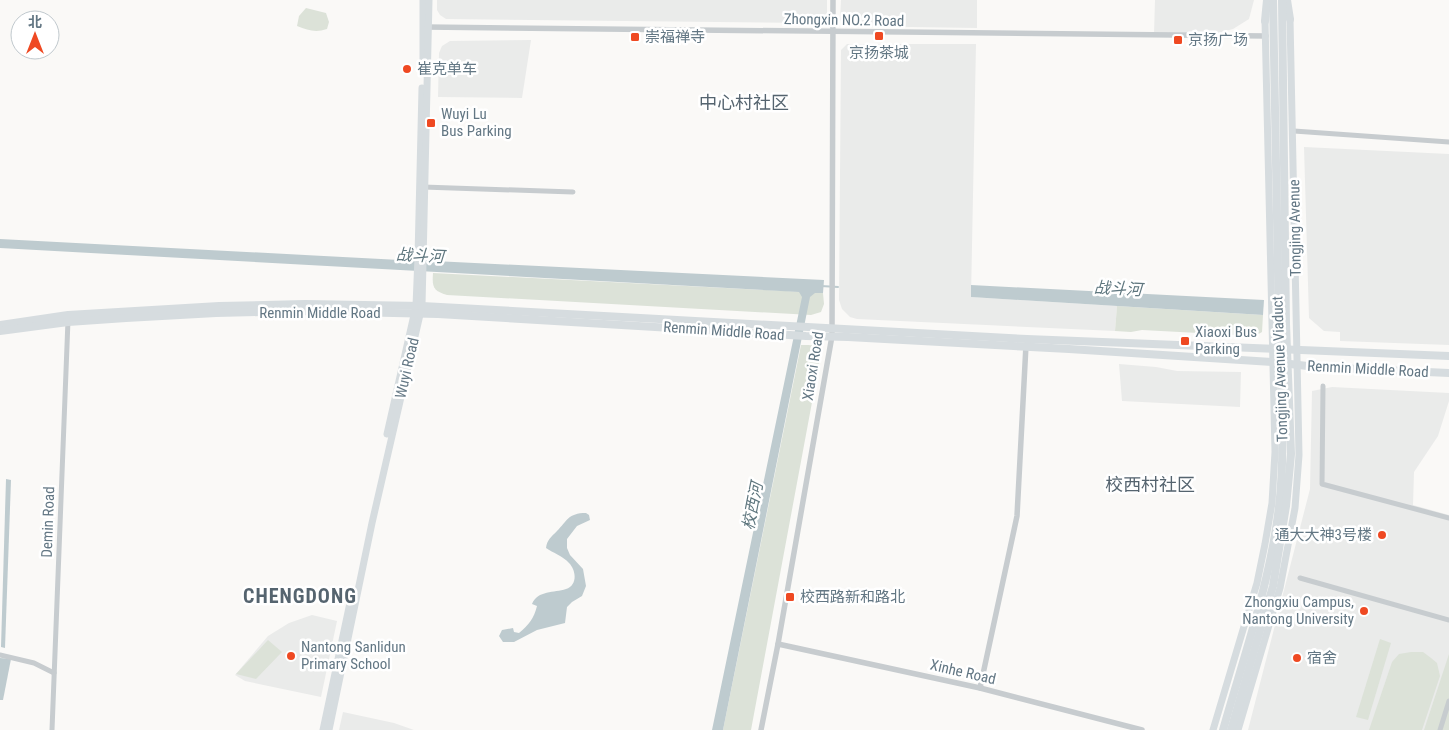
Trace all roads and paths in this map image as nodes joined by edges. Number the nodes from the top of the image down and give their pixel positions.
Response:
1 (423, 0) edge
2 (429, 0) edge
3 (833, 0) edge
4 (1266, 0) edge
5 (1273, 0) edge
6 (1282, 0) edge
7 (1288, 0) edge
8 (1290, 19) joint
9 (1265, 21) joint
10 (426, 27) junction
11 (833, 32) junction
12 (1266, 36) junction
13 (1279, 74) junction
14 (1294, 131) junction
15 (1449, 142) edge
16 (419, 186) junction
17 (572, 192) dead end
18 (421, 258) junction
19 (418, 310) junction
20 (68, 318) junction
21 (0, 325) edge
22 (0, 331) edge
23 (832, 332) junction
24 (1026, 343) junction
25 (1272, 350) junction
26 (1296, 350) junction
27 (1449, 356) edge
28 (1273, 362) junction
29 (1297, 365) junction
30 (1449, 373) edge
31 (1323, 386) dead end
32 (1274, 415) junction
33 (1298, 415) junction
34 (1449, 518) edge
35 (1300, 578) dead end
36 (1449, 620) edge
37 (778, 644) junction
38 (0, 655) edge
39 (54, 673) junction
40 (980, 688) junction
41 (1236, 697) junction
42 (1449, 701) edge
43 (52, 730) edge
44 (323, 730) edge
45 (329, 730) edge
46 (761, 730) edge
47 (1142, 730) edge
48 (1213, 730) edge
49 (1223, 730) edge
50 (1231, 730) edge
51 (1238, 730) edge
52 (1440, 730) edge

1 - 10 main road, Wuyi Road
2 - 10 main road, Wuyi Road
3 - 11 street, Xiaoxi Road
4 - 9 main road
5 - 13 main road, Tongjing Avenue Viaduct
6 - 13 main road, Tongjing Avenue Viaduct
7 - 8 main road
8 - 14 main road, Tongjing Avenue
9 - 12 main road, Tongjing Avenue
10 - 11 street, Zhongxin NO.2 Road
10 - 16 main road, Wuyi Road
10 - 18 main road, Wuyi Road
11 - 12 street, Zhongxin NO.2 Road
11 - 23 street, Xiaoxi Road
12 - 25 main road, Tongjing Avenue
13 - 41 main road, Tongjing Avenue Viaduct
14 - 15 street
14 - 26 main road, Tongjing Avenue
16 - 17 street
16 - 18 main road, Wuyi Road
18 - 19 main road, Wuyi Road
19 - 20 main road, Renmin Middle Road
19 - 23 main road, Renmin Middle Road
19 - 44 main road, Wuyi Road
19 - 45 main road, Wuyi Road
20 - 21 main road, Renmin Middle Road
20 - 22 main road, Renmin Middle Road
20 - 39 street, Demin Road
23 - 24 main road, Renmin Middle Road
23 - 37 street, Xiaoxi Road
24 - 25 main road, Renmin Middle Road
24 - 28 main road, Renmin Middle Road
24 - 40 street
25 - 26 main road, Renmin Middle Road
25 - 28 main road, Tongjing Avenue
26 - 27 main road, Renmin Middle Road
26 - 29 main road, Tongjing Avenue
28 - 29 main road, Renmin Middle Road
28 - 32 main road, Tongjing Avenue
29 - 30 main road, Renmin Middle Road
29 - 33 main road, Tongjing Avenue
31 - 34 street
32 - 33 main road
32 - 48 main road, Tongjing Avenue
33 - 51 main road, Tongjing Avenue
35 - 36 street
37 - 40 street, Xinhe Road
37 - 46 street, Xiaoxi Road
38 - 39 street
39 - 43 street, Demin Road
40 - 47 street, Xinhe Road
41 - 49 main road, Tongjing Avenue Viaduct
41 - 50 main road, Tongjing Avenue Viaduct
42 - 52 street

